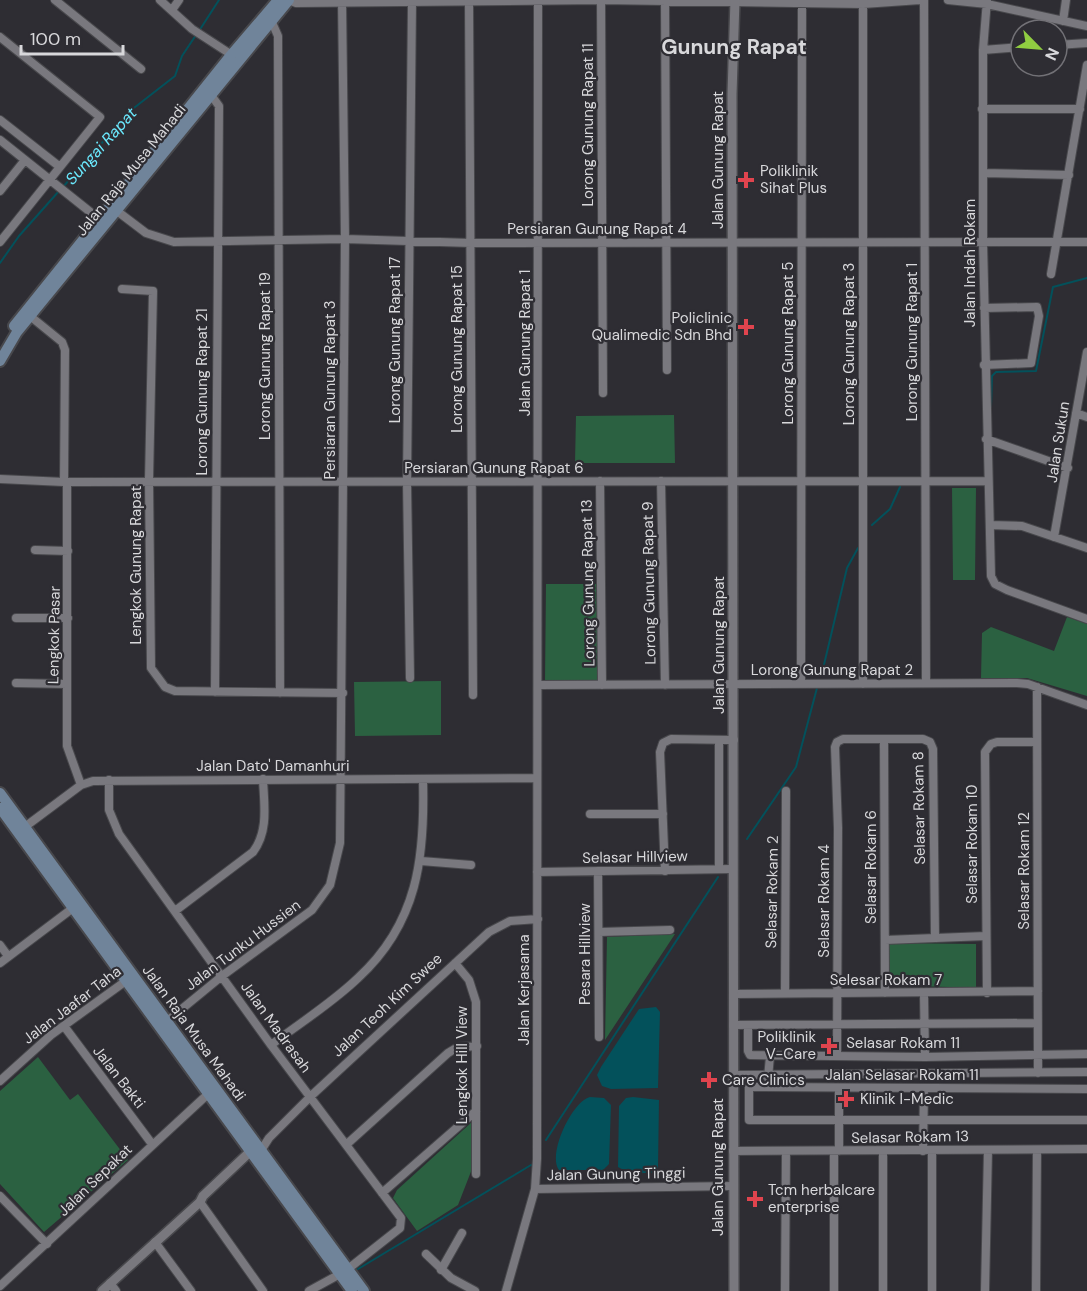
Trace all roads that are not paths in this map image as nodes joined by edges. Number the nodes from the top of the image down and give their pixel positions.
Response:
1 (55, 0) edge
2 (160, 0) edge
3 (179, 0) edge
4 (278, 0) edge
5 (289, 0) edge
6 (538, 0) edge
7 (600, 0) edge
8 (922, 0) edge
9 (948, 0) edge
10 (1066, 0) edge
11 (342, 1) edge
12 (665, 1) edge
13 (735, 1) edge
14 (412, 2) junction
15 (469, 2) junction
16 (805, 2) edge
17 (987, 2) edge
18 (862, 4) junction
19 (1005, 4) edge
20 (172, 10) junction
21 (1053, 18) edge
22 (1063, 18) edge
23 (271, 20) junction
24 (1069, 22) edge
25 (1087, 26) edge
26 (0, 37) edge
27 (1087, 43) edge
28 (1069, 44) edge
29 (1009, 48) edge
30 (983, 50) junction
31 (235, 57) junction
32 (1087, 65) edge
33 (141, 69) dead end
34 (211, 95) junction
35 (982, 109) junction
36 (1080, 109) junction
37 (0, 120) edge
38 (0, 140) edge
39 (25, 160) junction
40 (60, 167) junction
41 (983, 173) junction
42 (1070, 175) junction
43 (50, 179) junction
44 (0, 190) edge
45 (116, 212) junction
46 (99, 219) junction
47 (345, 239) junction
48 (279, 240) junction
49 (92, 241) junction
50 (217, 241) junction
51 (538, 241) junction
52 (733, 241) junction
53 (0, 242) edge
54 (409, 242) junction
55 (602, 242) junction
56 (802, 242) junction
57 (861, 242) junction
58 (925, 242) junction
59 (983, 242) junction
60 (1087, 242) edge
61 (471, 243) junction
62 (666, 243) junction
63 (1057, 243) junction
64 (1051, 274) dead end
65 (122, 289) dead end
66 (984, 308) junction
67 (30, 316) junction
68 (0, 346) edge
69 (1087, 352) edge
70 (0, 361) edge
71 (984, 365) junction
72 (667, 370) dead end
73 (603, 393) dead end
74 (1076, 413) junction
75 (1087, 417) edge
76 (986, 439) junction
77 (1068, 468) junction
78 (0, 478) edge
79 (149, 480) junction
80 (278, 481) junction
81 (538, 481) junction
82 (600, 481) junction
83 (661, 481) junction
84 (926, 481) junction
85 (988, 481) junction
86 (65, 482) junction
87 (215, 482) junction
88 (344, 482) junction
89 (407, 482) junction
90 (470, 482) junction
91 (733, 482) junction
92 (863, 482) junction
93 (801, 483) junction
94 (990, 525) junction
95 (1054, 537) junction
96 (1087, 548) edge
97 (35, 550) dead end
98 (68, 551) junction
99 (16, 618) dead end
100 (68, 618) junction
101 (1087, 619) edge
102 (410, 678) dead end
103 (16, 683) dead end
104 (926, 683) junction
105 (67, 684) junction
106 (734, 684) junction
107 (801, 684) junction
108 (863, 684) junction
109 (538, 685) junction
110 (602, 685) junction
111 (665, 685) junction
112 (1037, 687) junction
113 (215, 692) junction
114 (280, 693) junction
115 (343, 693) junction
116 (473, 695) dead end
117 (1087, 705) edge
118 (719, 740) junction
119 (734, 740) junction
120 (884, 740) junction
121 (1037, 742) junction
122 (835, 747) joint
123 (263, 778) junction
124 (536, 778) junction
125 (343, 779) junction
126 (109, 780) junction
127 (423, 780) junction
128 (81, 785) junction
129 (786, 791) dead end
130 (0, 793) edge
131 (0, 808) edge
132 (590, 814) dead end
133 (663, 814) junction
134 (21, 829) junction
135 (421, 861) junction
136 (471, 864) dead end
137 (719, 869) junction
138 (733, 869) junction
139 (598, 871) junction
140 (664, 871) junction
141 (537, 872) junction
142 (77, 905) junction
143 (175, 910) junction
144 (538, 919) junction
145 (670, 930) dead end
146 (600, 932) junction
147 (986, 936) junction
148 (935, 938) junction
149 (885, 940) junction
150 (0, 945) edge
151 (8, 956) junction
152 (0, 963) edge
153 (455, 963) junction
154 (222, 976) junction
155 (130, 978) junction
156 (1038, 991) junction
157 (785, 993) junction
158 (837, 993) junction
159 (885, 993) junction
160 (987, 993) junction
161 (733, 994) junction
162 (924, 994) junction
163 (167, 1021) junction
164 (1037, 1023) junction
165 (838, 1024) junction
166 (733, 1025) junction
167 (748, 1025) junction
168 (924, 1025) junction
169 (64, 1026) junction
170 (599, 1037) dead end
171 (271, 1045) junction
172 (477, 1046) junction
173 (1087, 1054) edge
174 (1038, 1055) junction
175 (770, 1056) junction
176 (837, 1056) junction
177 (925, 1057) junction
178 (1087, 1072) edge
179 (977, 1073) junction
180 (1038, 1073) junction
181 (734, 1075) junction
182 (768, 1075) junction
183 (0, 1081) edge
184 (768, 1087) junction
185 (839, 1088) junction
186 (924, 1089) junction
187 (978, 1089) junction
188 (1087, 1089) edge
189 (208, 1094) junction
190 (311, 1096) junction
191 (476, 1111) junction
192 (925, 1119) junction
193 (1087, 1120) edge
194 (840, 1122) junction
195 (152, 1144) junction
196 (347, 1144) junction
197 (1087, 1149) edge
198 (923, 1150) junction
199 (988, 1150) junction
200 (1036, 1150) junction
201 (733, 1151) junction
202 (786, 1151) junction
203 (837, 1151) junction
204 (932, 1151) junction
205 (255, 1152) junction
206 (883, 1152) junction
207 (476, 1174) dead end
208 (734, 1186) junction
209 (535, 1189) junction
210 (382, 1193) junction
211 (0, 1196) edge
212 (200, 1202) junction
213 (462, 1233) dead end
214 (155, 1242) junction
215 (47, 1244) junction
216 (426, 1254) dead end
217 (441, 1270) junction
218 (344, 1272) junction
219 (0, 1286) edge
220 (113, 1287) edge
221 (102, 1291) edge
222 (191, 1291) edge
223 (263, 1291) edge
224 (309, 1291) edge
225 (352, 1291) edge
226 (364, 1291) edge
227 (475, 1291) edge
228 (506, 1291) edge
229 (734, 1291) edge
230 (785, 1291) edge
231 (834, 1291) edge
232 (883, 1291) edge
233 (932, 1291) edge
234 (985, 1291) edge
235 (1036, 1291) edge

1 - 33 street
2 - 20 street
3 - 20 street
4 - 31 main road, Jalan Raja Musa Mahadi
5 - 11 street
5 - 23 main road, Jalan Raja Musa Mahadi
6 - 7 street
6 - 15 street
6 - 51 street, Jalan Gunung Rapat 1
7 - 12 street
7 - 55 street, Lorong Gunung Rapat 11
8 - 18 street
8 - 58 street, Lorong Gunung Rapat 1
9 - 17 street
10 - 22 street
11 - 14 street
11 - 47 street, Persiaran Gunung Rapat 3
12 - 13 street
12 - 62 street
13 - 16 street
13 - 52 street, Jalan Gunung Rapat
14 - 15 street
14 - 54 street, Lorong Gunung Rapat 17
15 - 61 street, Lorong Gunung Rapat 15
16 - 18 street
16 - 56 street, Lorong Gunung Rapat 5
17 - 19 street
17 - 30 street, Jalan Indah Rokam
18 - 57 street, Lorong Gunung Rapat 3
19 - 21 street
20 - 31 street
23 - 31 main road, Jalan Raja Musa Mahadi
23 - 48 street, Lorong Gunung Rapat 19
24 - 25 street
26 - 40 street
27 - 28 street
29 - 30 street
30 - 35 street, Jalan Indah Rokam
31 - 34 main road, Jalan Raja Musa Mahadi
31 - 46 main road, Jalan Raja Musa Mahadi
32 - 36 street
34 - 45 main road, Jalan Raja Musa Mahadi
34 - 50 street, Lorong Gunung Rapat 21
35 - 36 street
35 - 41 street, Jalan Indah Rokam
36 - 42 street
37 - 40 street
38 - 39 street
39 - 43 street
39 - 44 street
40 - 43 street
41 - 42 street
41 - 59 street, Jalan Indah Rokam
42 - 63 street
43 - 46 street
43 - 53 street
45 - 46 main road
45 - 49 main road, Jalan Raja Musa Mahadi
45 - 50 street, Persiaran Gunung Rapat 4
46 - 49 main road
46 - 68 main road, Jalan Raja Musa Mahadi
47 - 48 street, Persiaran Gunung Rapat 4
47 - 54 street, Persiaran Gunung Rapat 4
47 - 88 street, Persiaran Gunung Rapat 3
48 - 50 street, Persiaran Gunung Rapat 4
48 - 80 street, Lorong Gunung Rapat 19
49 - 67 main road, Jalan Raja Musa Mahadi
50 - 87 street, Lorong Gunung Rapat 21
51 - 55 street, Persiaran Gunung Rapat 4
51 - 61 street, Persiaran Gunung Rapat 4
51 - 81 street, Jalan Gunung Rapat 1
52 - 56 street, Persiaran Gunung Rapat 4
52 - 62 street, Persiaran Gunung Rapat 4
52 - 91 street, Jalan Gunung Rapat
54 - 61 street, Persiaran Gunung Rapat 4
54 - 89 street, Lorong Gunung Rapat 17
55 - 62 street, Persiaran Gunung Rapat 4
55 - 73 street, Lorong Gunung Rapat 11
56 - 57 street, Persiaran Gunung Rapat 4
56 - 93 street, Lorong Gunung Rapat 5
57 - 58 street, Persiaran Gunung Rapat 4
57 - 92 street, Lorong Gunung Rapat 3
58 - 59 street, Persiaran Gunung Rapat 4
58 - 84 street, Lorong Gunung Rapat 1
59 - 63 street, Persiaran Gunung Rapat 4
59 - 66 street, Jalan Indah Rokam
60 - 63 street, Persiaran Gunung Rapat 4
61 - 90 street, Lorong Gunung Rapat 15
62 - 72 street
63 - 64 street
65 - 79 street, Lengkok Gunung Rapat
66 - 71 street, Jalan Indah Rokam
66 - 71 street
67 - 70 main road, Jalan Raja Musa Mahadi
67 - 86 street, Lengkok Pasar
69 - 74 street, Jalan Sukun
71 - 76 street, Jalan Indah Rokam
74 - 75 street
74 - 77 street, Jalan Sukun
76 - 77 street
76 - 85 street, Jalan Indah Rokam
77 - 95 street, Jalan Sukun
78 - 86 street, Persiaran Gunung Rapat 6
79 - 86 street, Persiaran Gunung Rapat 6
79 - 87 street, Persiaran Gunung Rapat 6
79 - 113 street, Lengkok Gunung Rapat
80 - 87 street, Persiaran Gunung Rapat 6
80 - 88 street, Persiaran Gunung Rapat 6
80 - 114 street, Lorong Gunung Rapat 19
81 - 82 street, Persiaran Gunung Rapat 6
81 - 90 street, Persiaran Gunung Rapat 6
81 - 109 street, Jalan Gunung Rapat 1
82 - 83 street, Persiaran Gunung Rapat 6
82 - 110 street, Lorong Gunung Rapat 13
83 - 91 street, Persiaran Gunung Rapat 6
83 - 111 street, Lorong Gunung Rapat 9
84 - 85 street, Persiaran Gunung Rapat 6
84 - 92 street, Persiaran Gunung Rapat 6
84 - 104 street, Lorong Gunung Rapat 1
85 - 94 street, Jalan Indah Rokam
86 - 98 street, Lengkok Pasar
87 - 113 street, Lorong Gunung Rapat 21
88 - 89 street, Persiaran Gunung Rapat 6
88 - 115 street, Persiaran Gunung Rapat 3
89 - 90 street, Persiaran Gunung Rapat 6
89 - 102 street, Lorong Gunung Rapat 17
90 - 116 street, Lorong Gunung Rapat 15
91 - 93 street, Persiaran Gunung Rapat 6
91 - 106 street, Jalan Gunung Rapat
92 - 93 street, Persiaran Gunung Rapat 6
92 - 108 street, Lorong Gunung Rapat 3
93 - 107 street, Lorong Gunung Rapat 5
94 - 95 street
94 - 101 street, Jalan Indah Rokam
95 - 96 street
97 - 98 street
98 - 100 street, Lengkok Pasar
99 - 100 street
100 - 105 street, Lengkok Pasar
103 - 105 street
104 - 108 street, Lorong Gunung Rapat 2
104 - 112 street, Lorong Gunung Rapat 2
105 - 128 street, Lengkok Pasar
106 - 107 street, Lorong Gunung Rapat 2
106 - 111 street, Lorong Gunung Rapat 2
106 - 119 street, Jalan Gunung Rapat
107 - 108 street, Lorong Gunung Rapat 2
109 - 110 street, Lorong Gunung Rapat 2
109 - 124 street, Jalan Kerjasama
110 - 111 street, Lorong Gunung Rapat 2
112 - 117 street, Lorong Gunung Rapat 2
112 - 121 street, Selasar Rokam 12
113 - 114 street, Lengkok Gunung Rapat
114 - 115 street, Lengkok Gunung Rapat
115 - 125 street, Persiaran Gunung Rapat 3
118 - 119 street
118 - 133 street
118 - 137 street
119 - 138 street, Jalan Gunung Rapat
120 - 122 street, Selasar Rokam 8
120 - 148 street, Selasar Rokam 8
120 - 149 street, Selasar Rokam 6
121 - 147 street, Selasar Rokam 10
121 - 156 street, Selasar Rokam 12
122 - 158 street, Selasar Rokam 4
123 - 125 street, Jalan Dato' Damanhuri
123 - 126 street, Jalan Dato' Damanhuri
123 - 143 street
124 - 127 street, Jalan Dato' Damanhuri
124 - 141 street, Jalan Kerjasama
125 - 127 street, Jalan Dato' Damanhuri
125 - 154 street, Jalan Tunku Hussien
126 - 128 street, Jalan Dato' Damanhuri
126 - 143 street, Jalan Madrasah
127 - 135 street
128 - 134 street, Jalan Dato' Damanhuri
129 - 157 street, Selasar Rokam 2
130 - 134 main road, Jalan Raja Musa Mahadi
131 - 134 main road, Jalan Raja Musa Mahadi
132 - 133 street
133 - 140 street
134 - 142 main road, Jalan Raja Musa Mahadi
135 - 136 street
135 - 171 street
137 - 138 street, Selasar Hillview
137 - 140 street, Selasar Hillview
138 - 161 street, Jalan Gunung Rapat
139 - 140 street, Selasar Hillview
139 - 141 street, Selasar Hillview
139 - 146 street, Pesara Hillview
141 - 144 street, Jalan Kerjasama
142 - 151 street
142 - 155 main road, Jalan Raja Musa Mahadi
143 - 154 street, Jalan Madrasah
144 - 153 street, Jalan Teoh Kim Swee
144 - 209 street, Jalan Kerjasama
145 - 146 street
146 - 170 street, Pesara Hillview
147 - 148 street
147 - 160 street, Selasar Rokam 10
148 - 149 street
149 - 159 street, Selasar Rokam 6
150 - 151 street
151 - 152 street
153 - 172 street, Lengkok Hill View
153 - 190 street, Jalan Teoh Kim Swee
154 - 163 street, Jalan Tunku Hussien
154 - 171 street, Jalan Madrasah
155 - 163 main road, Jalan Raja Musa Mahadi
155 - 169 street, Jalan Jaafar Taha
155 - 189 main road, Jalan Raja Musa Mahadi
156 - 160 street, Selesar Rokam 7
156 - 164 street, Selasar Rokam 12
157 - 158 street, Selesar Rokam 7
157 - 161 street, Selesar Rokam 7
158 - 159 street, Selesar Rokam 7
158 - 165 street, Selasar Rokam 4
159 - 162 street, Selesar Rokam 7
160 - 162 street, Selesar Rokam 7
161 - 166 street, Jalan Gunung Rapat
162 - 168 street
163 - 205 main road, Jalan Raja Musa Mahadi
164 - 168 street
164 - 174 street, Selasar Rokam 12
165 - 167 street
165 - 168 street
165 - 176 street, Selasar Rokam 4
166 - 167 street
166 - 181 street, Jalan Gunung Rapat
167 - 175 street, Selasar Rokam 11
168 - 177 street
169 - 183 street, Jalan Jaafar Taha
169 - 195 street, Jalan Bakti
171 - 190 street, Jalan Madrasah
172 - 191 street, Lengkok Hill View
172 - 196 street
173 - 174 street, Selasar Rokam 11
174 - 177 street, Selasar Rokam 11
174 - 180 street, Selasar Rokam 12
175 - 176 street, Selasar Rokam 11
175 - 182 street
176 - 177 street, Selasar Rokam 11
178 - 180 street, Selasar Rokam 11
179 - 180 street, Selasar Rokam 11
179 - 182 street, Selasar Rokam 11
179 - 187 street
181 - 182 street, Selasar Rokam 11
181 - 201 street, Jalan Gunung Rapat
182 - 184 street
184 - 185 street, Jalan Selasar Rokam 11
184 - 194 street
185 - 186 street, Jalan Selasar Rokam 11
185 - 194 street
186 - 187 street, Jalan Selasar Rokam 11
186 - 192 street
187 - 188 street, Jalan Selasar Rokam 11
189 - 195 street, Jalan Sepakat
189 - 205 main road, Jalan Raja Musa Mahadi
190 - 196 street, Jalan Madrasah
190 - 205 street, Jalan Teoh Kim Swee
191 - 207 street, Lengkok Hill View
191 - 210 street
192 - 193 street
192 - 194 street
192 - 198 street
194 - 203 street
195 - 215 street, Jalan Sepakat
196 - 210 street, Jalan Madrasah
197 - 200 street, Selasar Rokam 13
198 - 204 street, Selasar Rokam 13
198 - 206 street, Selasar Rokam 13
199 - 200 street, Selasar Rokam 13
199 - 204 street, Selasar Rokam 13
199 - 234 street
200 - 235 street
201 - 202 street, Selasar Rokam 13
201 - 208 street, Jalan Gunung Rapat
202 - 203 street, Selasar Rokam 13
202 - 230 street
203 - 206 street, Selasar Rokam 13
203 - 231 street
204 - 233 street
205 - 212 street
205 - 218 main road, Jalan Raja Musa Mahadi
206 - 232 street
208 - 209 street, Jalan Gunung Tinggi
208 - 229 street, Jalan Gunung Rapat
209 - 228 street, Jalan Kerjasama
210 - 218 street, Jalan Madrasah
211 - 215 street
212 - 214 street
212 - 223 street
213 - 217 street
214 - 220 street
214 - 222 street
215 - 219 street, Jalan Sepakat
216 - 217 street
217 - 227 street
218 - 224 street, Jalan Madrasah
218 - 225 main road, Jalan Raja Musa Mahadi
218 - 226 main road, Jalan Raja Musa Mahadi
220 - 221 street

